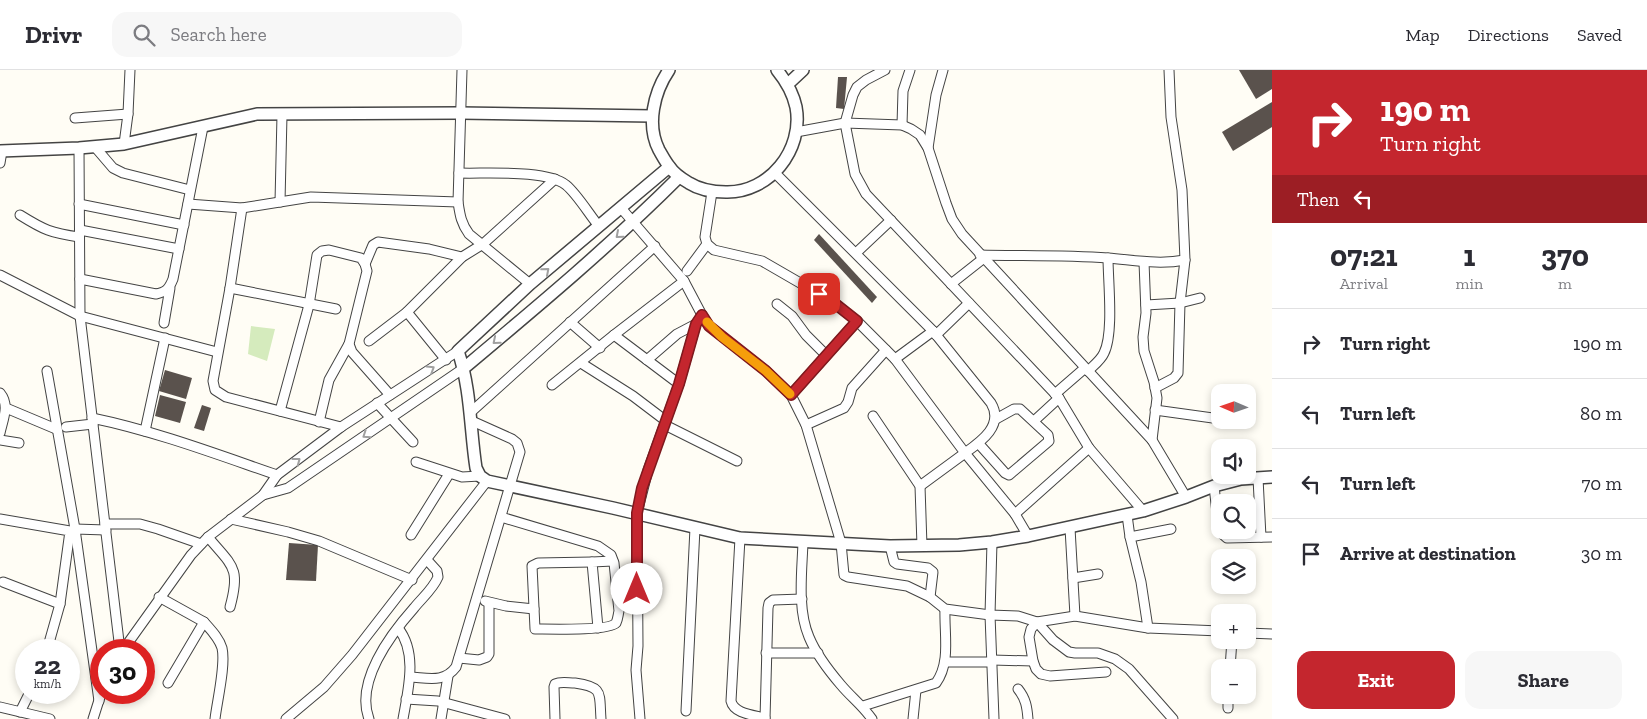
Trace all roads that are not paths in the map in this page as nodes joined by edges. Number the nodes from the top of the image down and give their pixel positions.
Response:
1 (130, 70) edge
2 (462, 70) edge
3 (669, 70) edge
4 (777, 70) edge
5 (803, 70) edge
6 (885, 70) edge
7 (910, 70) edge
8 (943, 70) edge
9 (1168, 70) edge
10 (788, 84) junction
11 (460, 113) junction
12 (128, 114) junction
13 (282, 115) junction
14 (652, 116) junction
15 (75, 118) dead end
16 (845, 123) junction
17 (902, 125) junction
18 (203, 127) junction
19 (796, 132) junction
20 (124, 144) junction
21 (95, 147) junction
22 (79, 148) junction
23 (928, 148) junction
24 (1, 151) edge
25 (0, 163) edge
26 (669, 167) junction
27 (459, 173) junction
28 (775, 173) junction
29 (679, 177) junction
30 (555, 179) junction
31 (190, 190) junction
32 (712, 192) junction
33 (280, 202) junction
34 (458, 202) junction
35 (79, 204) junction
36 (188, 204) junction
37 (242, 208) junction
38 (621, 208) junction
39 (20, 215) dead end
40 (891, 220) junction
41 (633, 222) junction
42 (184, 225) junction
43 (598, 225) junction
44 (80, 234) junction
45 (483, 244) junction
46 (707, 244) junction
47 (655, 246) junction
48 (179, 249) junction
49 (856, 253) junction
50 (982, 256) junction
51 (462, 257) junction
52 (1108, 258) junction
53 (1185, 260) junction
54 (1144, 262) junction
55 (365, 264) junction
56 (687, 271) dead end
57 (0, 275) edge
58 (80, 279) junction
59 (684, 281) junction
60 (530, 284) junction
61 (951, 284) junction
62 (170, 288) junction
63 (230, 288) junction
64 (1200, 298) dead end
65 (969, 303) junction
66 (1180, 303) junction
67 (777, 304) dead end
68 (309, 305) junction
69 (1146, 305) junction
70 (336, 310) dead end
71 (407, 312) junction
72 (702, 315) junction
73 (80, 316) junction
74 (857, 321) junction
75 (164, 322) dead end
76 (570, 322) junction
77 (696, 324) junction
78 (935, 333) junction
79 (614, 335) junction
80 (165, 338) junction
81 (369, 341) dead end
82 (350, 344) junction
83 (600, 348) junction
84 (886, 350) junction
85 (458, 351) junction
86 (218, 352) junction
87 (826, 355) junction
88 (894, 359) junction
89 (446, 360) junction
90 (647, 360) junction
91 (581, 363) junction
92 (464, 368) junction
93 (1087, 370) junction
94 (47, 371) dead end
95 (679, 384) junction
96 (552, 385) dead end
97 (1155, 388) junction
98 (0, 393) edge
99 (390, 395) junction
100 (791, 395) junction
101 (1057, 396) junction
102 (377, 404) junction
103 (6, 408) junction
104 (1155, 410) junction
105 (280, 411) junction
106 (873, 416) dead end
107 (471, 417) junction
108 (391, 418) junction
109 (1211, 418) edge
110 (996, 419) junction
111 (93, 421) junction
112 (1034, 421) junction
113 (319, 422) junction
114 (666, 423) junction
115 (806, 425) junction
116 (66, 427) dead end
117 (341, 427) junction
118 (56, 428) junction
119 (145, 431) junction
120 (0, 433) edge
121 (0, 440) edge
122 (1152, 440) junction
123 (413, 442) dead end
124 (19, 443) dead end
125 (979, 444) junction
126 (1088, 448) junction
127 (965, 454) junction
128 (737, 461) dead end
129 (416, 462) dead end
130 (449, 474) junction
131 (277, 475) junction
132 (1272, 477) edge
133 (1258, 478) junction
134 (484, 479) junction
135 (510, 486) junction
136 (920, 486) junction
137 (1214, 486) junction
138 (263, 495) junction
139 (1186, 497) junction
140 (1143, 511) junction
141 (637, 513) junction
142 (1016, 514) junction
143 (1127, 515) junction
144 (501, 517) junction
145 (0, 519) edge
146 (231, 519) junction
147 (106, 527) junction
148 (695, 528) junction
149 (1070, 528) junction
150 (72, 530) junction
151 (1170, 530) dead end
152 (411, 535) dead end
153 (1028, 536) junction
154 (1130, 537) junction
155 (1261, 537) junction
156 (1272, 537) edge
157 (740, 538) junction
158 (205, 540) junction
159 (803, 542) junction
160 (992, 542) junction
161 (841, 543) junction
162 (890, 546) junction
163 (922, 546) junction
164 (427, 560) junction
165 (613, 561) junction
166 (592, 562) junction
167 (1098, 574) dead end
168 (1073, 578) junction
169 (412, 580) junction
170 (3, 582) dead end
171 (160, 597) junction
172 (930, 597) junction
173 (477, 598) junction
174 (802, 599) junction
175 (489, 603) junction
176 (60, 604) junction
177 (230, 607) dead end
178 (534, 609) junction
179 (945, 610) junction
180 (990, 615) junction
181 (1075, 616) junction
182 (204, 622) junction
183 (1036, 622) junction
184 (398, 628) junction
185 (598, 628) junction
186 (1148, 628) junction
187 (1211, 632) edge
188 (1256, 633) edge
189 (1272, 634) edge
190 (50, 639) edge
191 (91, 639) edge
192 (121, 639) edge
193 (130, 639) edge
194 (766, 653) junction
195 (818, 653) junction
196 (459, 658) junction
197 (992, 661) junction
198 (1033, 661) junction
199 (946, 662) junction
200 (1106, 672) dead end
201 (448, 676) junction
202 (410, 677) junction
203 (168, 683) dead end
204 (916, 690) junction
205 (1018, 690) dead end
206 (406, 699) junction
207 (442, 702) junction
208 (24, 704) edge
209 (98, 704) edge
210 (1228, 704) edge
211 (863, 706) junction
212 (0, 707) edge
213 (1228, 708) dead end
214 (686, 711) dead end
215 (20, 712) junction
216 (494, 718) edge
217 (765, 718) edge
218 (50, 719) edge
219 (93, 719) edge
220 (215, 719) edge
221 (286, 719) edge
222 (369, 719) edge
223 (402, 719) edge
224 (441, 719) edge
225 (505, 719) edge
226 (555, 719) edge
227 (602, 719) edge
228 (640, 719) edge
229 (872, 719) edge
230 (913, 719) edge
231 (994, 719) edge
232 (1028, 719) edge
233 (1173, 719) edge

1 - 12 street
2 - 11 street
3 - 14 street
4 - 10 street
5 - 10 street
6 - 16 street
7 - 17 street
8 - 23 street
9 - 53 street
10 - 19 street
11 - 13 street
11 - 14 street
11 - 27 street
12 - 15 street
12 - 20 street
13 - 18 street
13 - 33 street
14 - 26 street
16 - 17 street
16 - 19 street
16 - 40 street
17 - 23 street
18 - 20 street
18 - 31 street
19 - 28 street
20 - 21 street
21 - 22 street
21 - 31 street
22 - 24 street
22 - 35 street
23 - 50 street
24 - 25 street
26 - 29 street
26 - 38 street
27 - 30 street
27 - 34 street
28 - 32 street
28 - 49 street
29 - 32 street
29 - 41 street
30 - 43 street
30 - 45 street
31 - 36 street
32 - 46 street
33 - 34 street
33 - 37 street
34 - 45 street
35 - 42 street
35 - 44 street
36 - 37 street
36 - 42 street
37 - 63 street
38 - 41 street
38 - 43 street
39 - 44 street
40 - 49 street
40 - 61 street
41 - 47 street
41 -> 92 street
42 - 48 street
60 -> 43 street
44 - 48 street
44 - 58 street
45 - 51 street
45 - 60 street
46 - 56 street
46 - 74 street
47 - 59 street
47 - 76 street
48 - 62 street
49 - 78 street
50 - 52 street
50 - 61 street
50 - 93 street
51 - 55 street
51 - 71 street
52 - 54 street
52 - 93 street
53 - 54 street
53 - 66 street
54 - 69 street
55 - 68 street
55 - 82 street
57 - 73 street
58 - 62 street
58 - 73 street
59 - 72 street
59 - 79 street
60 - 85 street
61 - 65 street
62 - 75 street
63 - 68 street
63 - 86 street
64 - 66 street
65 - 78 street
65 - 101 street
66 - 69 street
66 - 97 street
67 - 87 street
68 - 70 street
68 - 105 street
69 - 97 street
71 - 81 street
71 - 89 street
72 - 77 street
72 - 100 street
73 - 80 street
73 - 111 street
74 - 84 street
74 - 87 street
76 - 83 street
76 - 107 street
77 - 90 street
77 - 95 street
78 - 88 street
78 - 110 street
79 - 83 street
79 - 90 street
80 - 86 street
80 - 119 street
82 - 99 street
82 - 113 street
83 - 91 street
84 - 88 street
84 - 115 street
85 - 89 street
85 - 92 street
86 - 105 street
87 - 100 street
88 - 127 street
99 -> 89 street
90 - 95 street
91 - 96 street
91 - 114 street
92 - 107 street
92 - 108 street
93 - 101 street
93 - 122 street
94 - 118 street
95 - 114 street
97 - 104 street
98 - 103 street
99 - 102 street
100 - 115 street
101 - 112 street
101 - 126 street
102 - 108 street
102 - 117 street
103 - 118 street
103 - 120 street
104 - 109 street
104 - 122 street
105 - 113 street
106 - 136 street
107 - 134 street
107 - 135 street
108 - 123 street
108 -> 138 street
110 - 112 street
110 - 125 street
111 - 116 street
111 - 119 street
111 - 147 street
112 - 125 street
113 - 117 street
114 - 128 street
114 - 141 street
115 - 161 street
131 -> 117 street
118 - 150 street
119 - 131 street
121 - 124 street
122 - 139 street
125 - 127 street
126 - 140 street
126 - 142 street
127 - 136 street
127 - 142 street
129 - 130 street
130 - 134 street
130 - 152 street
131 - 138 street
132 - 133 street
133 - 137 street
133 - 155 street
134 - 135 street
134 - 164 street
135 - 141 street
135 - 144 street
136 - 163 street
137 - 139 street
137 - 155 street
138 - 146 street
139 - 140 street
140 - 143 street
141 - 148 street
141 - 228 street
142 - 153 street
143 - 149 street
143 - 154 street
144 - 165 street
144 - 173 street
145 - 150 street
146 - 158 street
146 - 169 street
147 - 150 street
147 - 158 street
147 - 192 street
148 - 157 street
148 - 214 street
149 - 153 street
149 - 168 street
150 - 176 street
150 - 191 street
151 - 154 street
153 - 160 street
154 - 186 street
155 - 156 street
157 - 159 street
157 - 217 street
158 - 171 street
158 - 177 street
159 - 161 street
159 - 174 street
160 - 163 street
160 - 180 street
161 - 162 street
161 - 172 street
162 - 163 street
162 - 172 street
164 - 169 street
164 - 184 street
165 - 166 street
165 - 185 street
166 - 178 street
166 - 185 street
167 - 168 street
168 - 181 street
169 - 221 street
170 - 176 street
171 - 182 street
171 - 193 street
172 - 179 street
173 - 175 street
173 - 196 street
174 - 194 street
174 - 195 street
175 - 178 street
175 - 196 street
176 - 190 street
178 - 185 street
179 - 180 street
179 - 199 street
180 - 183 street
180 - 197 street
181 - 183 street
181 - 186 street
182 - 203 street
182 - 220 street
183 - 198 street
183 - 233 street
184 - 202 street
184 - 222 street
186 - 187 street
188 - 189 street
194 - 195 street
194 - 217 street
195 - 211 street
196 - 201 street
197 - 198 street
197 - 199 street
197 - 231 street
198 - 200 street
199 - 204 street
201 - 202 street
201 - 207 street
202 - 206 street
204 - 211 street
204 - 230 street
205 - 232 street
206 - 207 street
206 - 223 street
207 - 216 street
207 - 224 street
208 - 215 street
209 - 219 street
210 - 213 street
211 - 229 street
212 - 215 street
215 - 218 street
216 - 225 street
226 - 227 street

